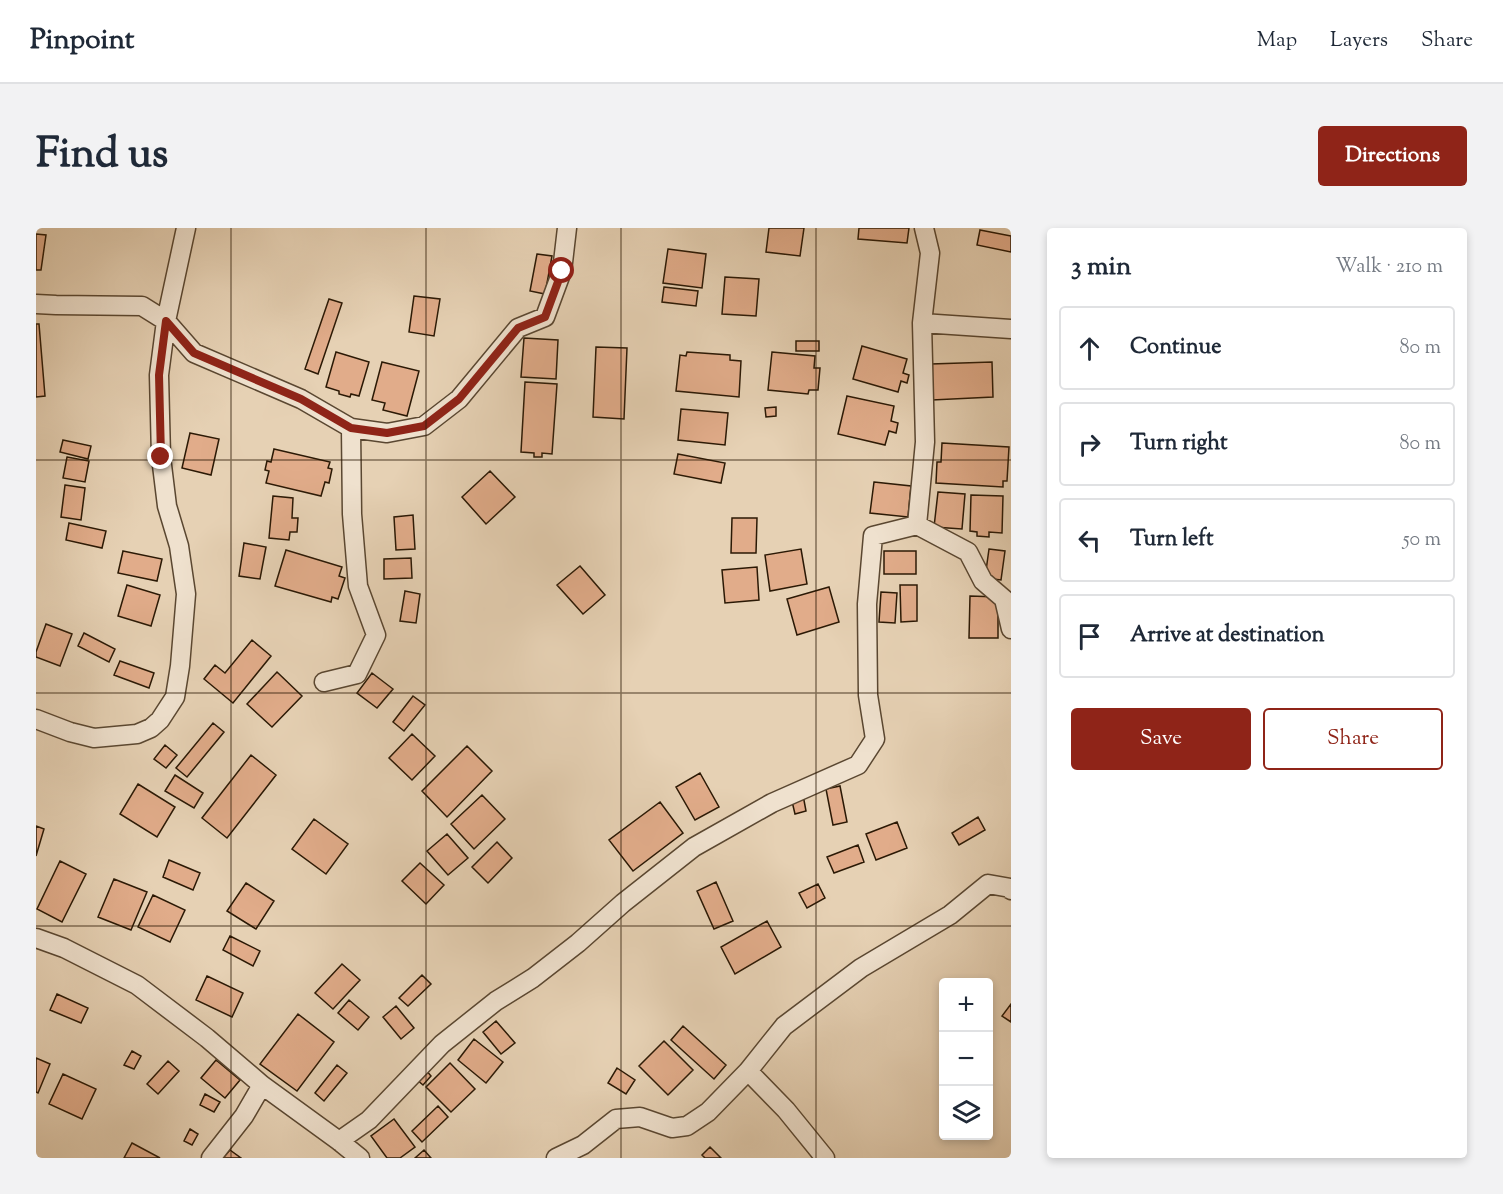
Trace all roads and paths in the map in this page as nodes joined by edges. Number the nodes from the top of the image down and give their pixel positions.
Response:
1 (186, 228) edge
2 (567, 228) edge
3 (924, 228) edge
4 (36, 303) edge
5 (166, 321) junction
6 (922, 323) junction
7 (1011, 328) edge
8 (351, 428) junction
9 (917, 525) junction
10 (1011, 629) edge
11 (324, 682) dead end
12 (36, 719) edge
13 (1011, 890) edge
14 (36, 938) edge
15 (748, 1071) junction
16 (262, 1085) junction
17 (339, 1141) junction
18 (585, 1152) edge
19 (211, 1158) edge
20 (360, 1158) edge
21 (556, 1158) edge
22 (825, 1158) edge

1 - 5 street
2 - 8 street
3 - 6 street
4 - 5 street
5 - 8 street
5 - 12 street
6 - 7 street
6 - 9 street
8 - 11 street
9 - 10 street
9 - 17 street
13 - 15 street
14 - 16 street
15 - 18 street
15 - 22 street
16 - 17 street
16 - 19 street
17 - 20 street
18 - 21 street

